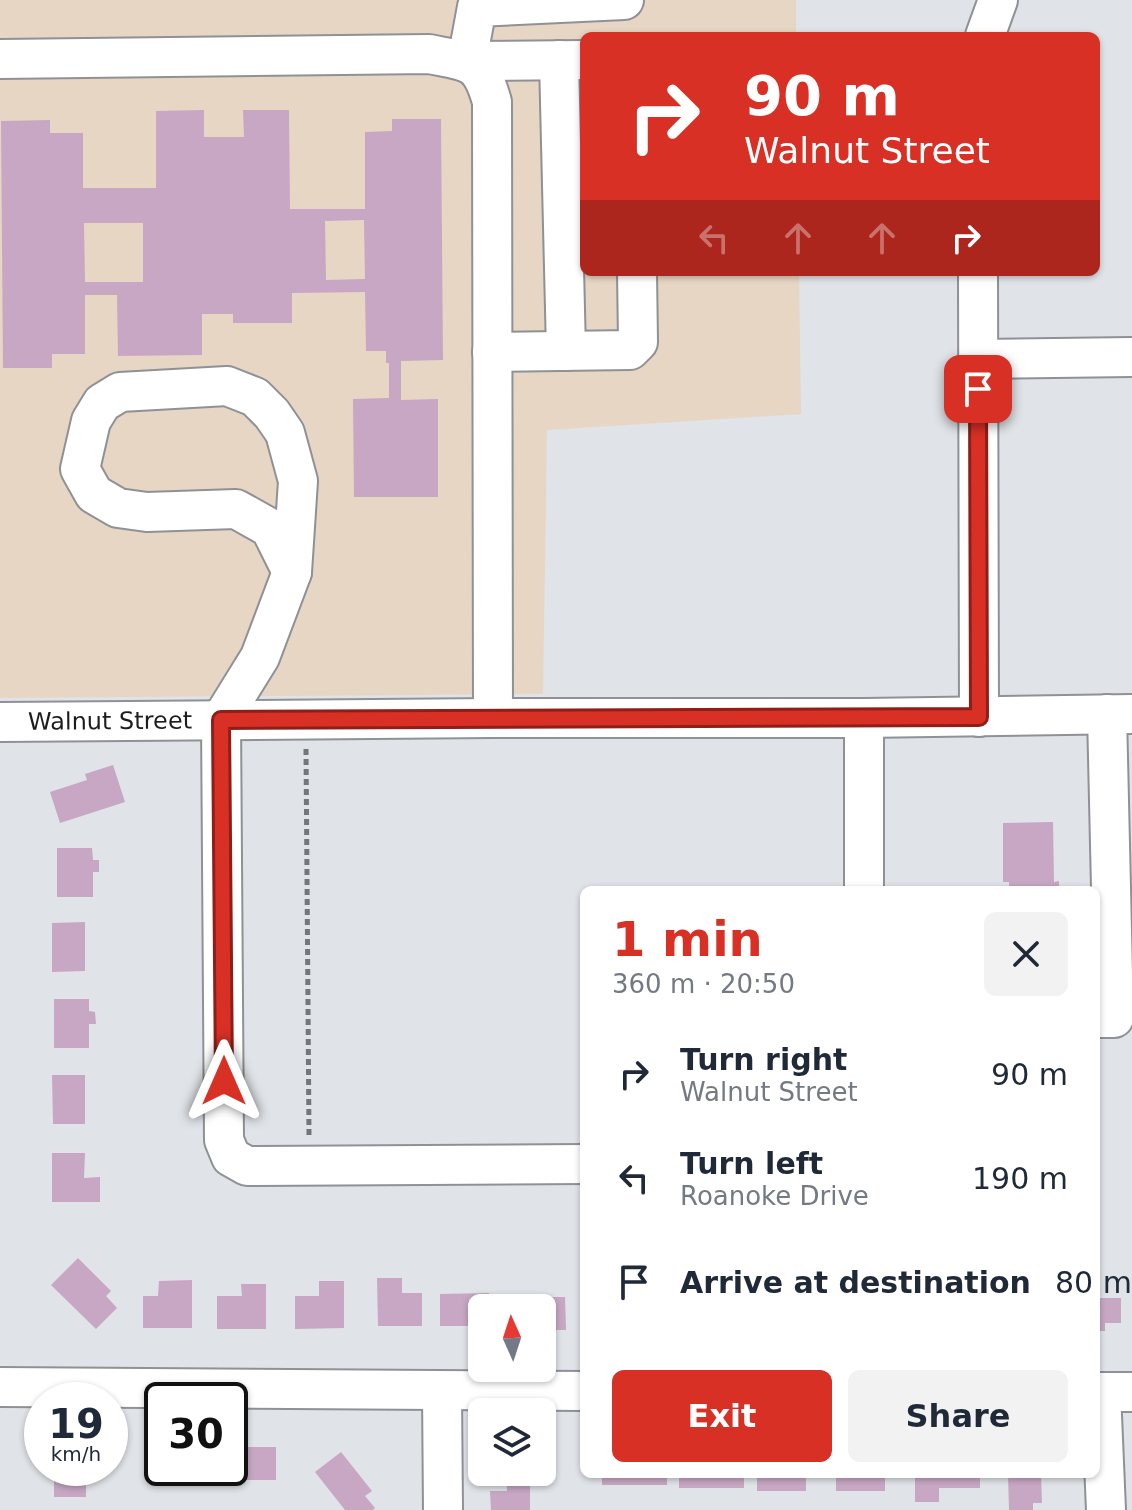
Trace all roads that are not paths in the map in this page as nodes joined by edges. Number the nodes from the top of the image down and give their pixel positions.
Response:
1 (624, 0) edge
2 (998, 0) edge
3 (986, 32) edge
4 (0, 59) edge
5 (571, 60) edge
6 (467, 61) junction
7 (637, 276) edge
8 (978, 276) edge
9 (566, 351) junction
10 (492, 352) junction
11 (1132, 357) edge
12 (978, 359) junction
13 (292, 572) junction
14 (1119, 714) edge
15 (979, 717) junction
16 (493, 718) junction
17 (864, 718) junction
18 (221, 720) junction
19 (0, 722) edge
20 (864, 886) edge
21 (1100, 1018) edge
22 (580, 1164) edge
23 (0, 1387) edge
24 (442, 1391) junction
25 (580, 1391) edge
26 (1110, 1392) edge
27 (443, 1510) edge
28 (1106, 1510) edge

1 - 6 street
2 - 3 street
4 - 6 street
5 - 6 street
5 - 9 street
6 - 10 street
7 - 9 street
8 - 12 street
9 - 10 street
10 - 16 street
11 - 12 street
12 - 15 street
13 - 13 street
13 - 18 street
14 - 15 street, Walnut Street
14 - 21 street
15 - 17 street, Walnut Street
16 - 17 street, Walnut Street
16 - 18 street, Walnut Street
17 - 20 street
18 - 19 street, Walnut Street
18 - 22 street
23 - 24 street
24 - 25 street
24 - 27 street
26 - 28 street

